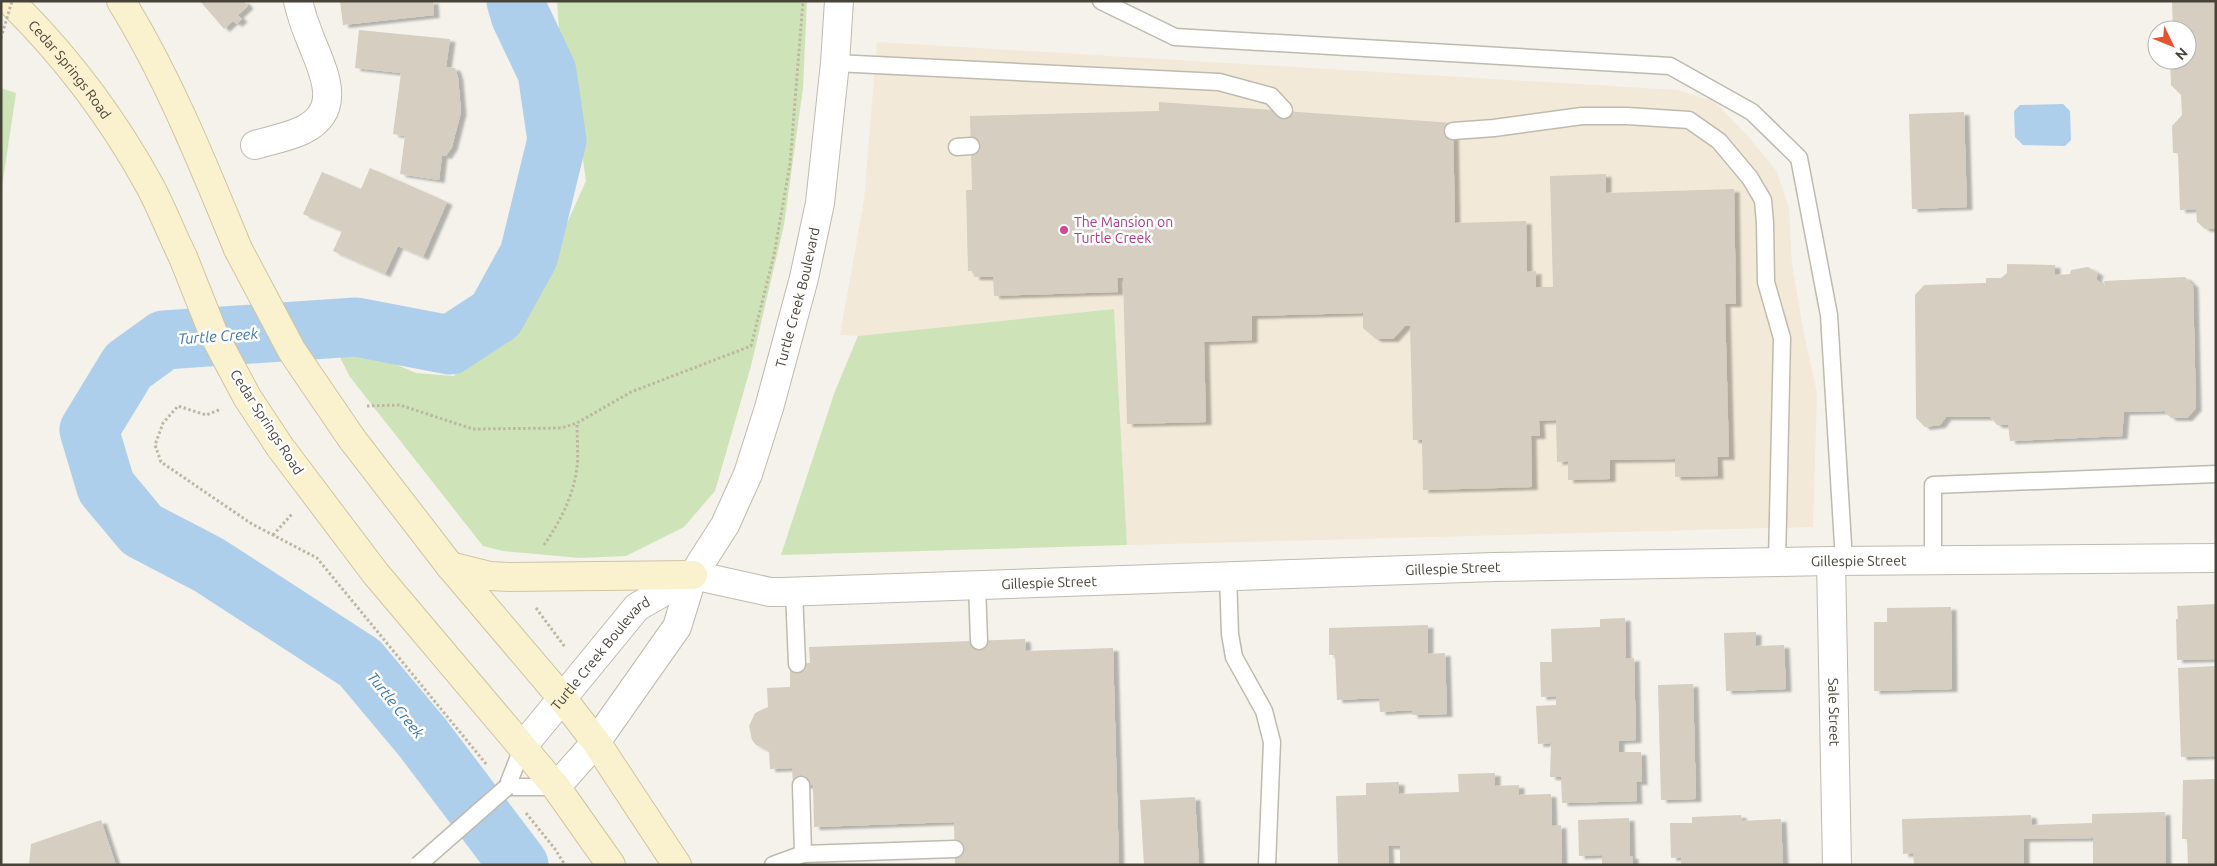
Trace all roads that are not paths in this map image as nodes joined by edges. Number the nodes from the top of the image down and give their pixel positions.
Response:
1 (11, 1) edge
2 (121, 1) edge
3 (298, 1) edge
4 (839, 1) edge
5 (1101, 1) edge
6 (835, 63) junction
7 (1284, 110) dead end
8 (1453, 131) dead end
9 (255, 145) dead end
10 (2216, 474) edge
11 (2216, 558) edge
12 (1933, 560) junction
13 (1837, 561) junction
14 (1777, 562) junction
15 (450, 566) junction
16 (693, 575) junction
17 (1228, 576) junction
18 (977, 585) junction
19 (794, 591) junction
20 (980, 641) dead end
21 (797, 664) dead end
22 (562, 698) junction
23 (596, 742) junction
24 (523, 746) junction
25 (801, 785) dead end
26 (507, 787) junction
27 (556, 787) junction
28 (955, 849) dead end
29 (803, 854) junction
30 (418, 865) edge
31 (611, 865) edge
32 (677, 865) edge
33 (773, 865) edge
34 (1267, 865) edge
35 (1837, 865) edge

1 - 24 main road, Cedar Springs Road, bridge
2 - 15 main road, bridge
3 - 9 street
4 - 6 street, Turtle Creek Boulevard
5 - 13 lane
6 - 7 lane
6 - 16 street, Turtle Creek Boulevard
8 - 14 lane
10 - 12 lane
11 - 12 street, Gillespie Street
12 - 13 street, Gillespie Street
13 - 14 street, Gillespie Street
13 - 35 street, Sale Street
14 - 17 street, Gillespie Street
15 - 16 main road
15 - 22 main road
16 - 19 street, Gillespie Street
16 - 22 street, Turtle Creek Boulevard
16 - 23 street, Turtle Creek Boulevard
17 - 18 street, Gillespie Street
17 - 34 lane
18 - 19 street, Gillespie Street
18 - 20 lane
19 - 21 lane
22 - 23 main road
22 - 24 street, Turtle Creek Boulevard
23 - 27 street, Turtle Creek Boulevard
23 - 32 main road
24 - 26 lane
24 - 27 main road, Cedar Springs Road
25 - 29 lane
26 - 27 lane
26 - 30 lane, bridge
27 - 31 main road
28 - 29 lane
29 - 33 lane

